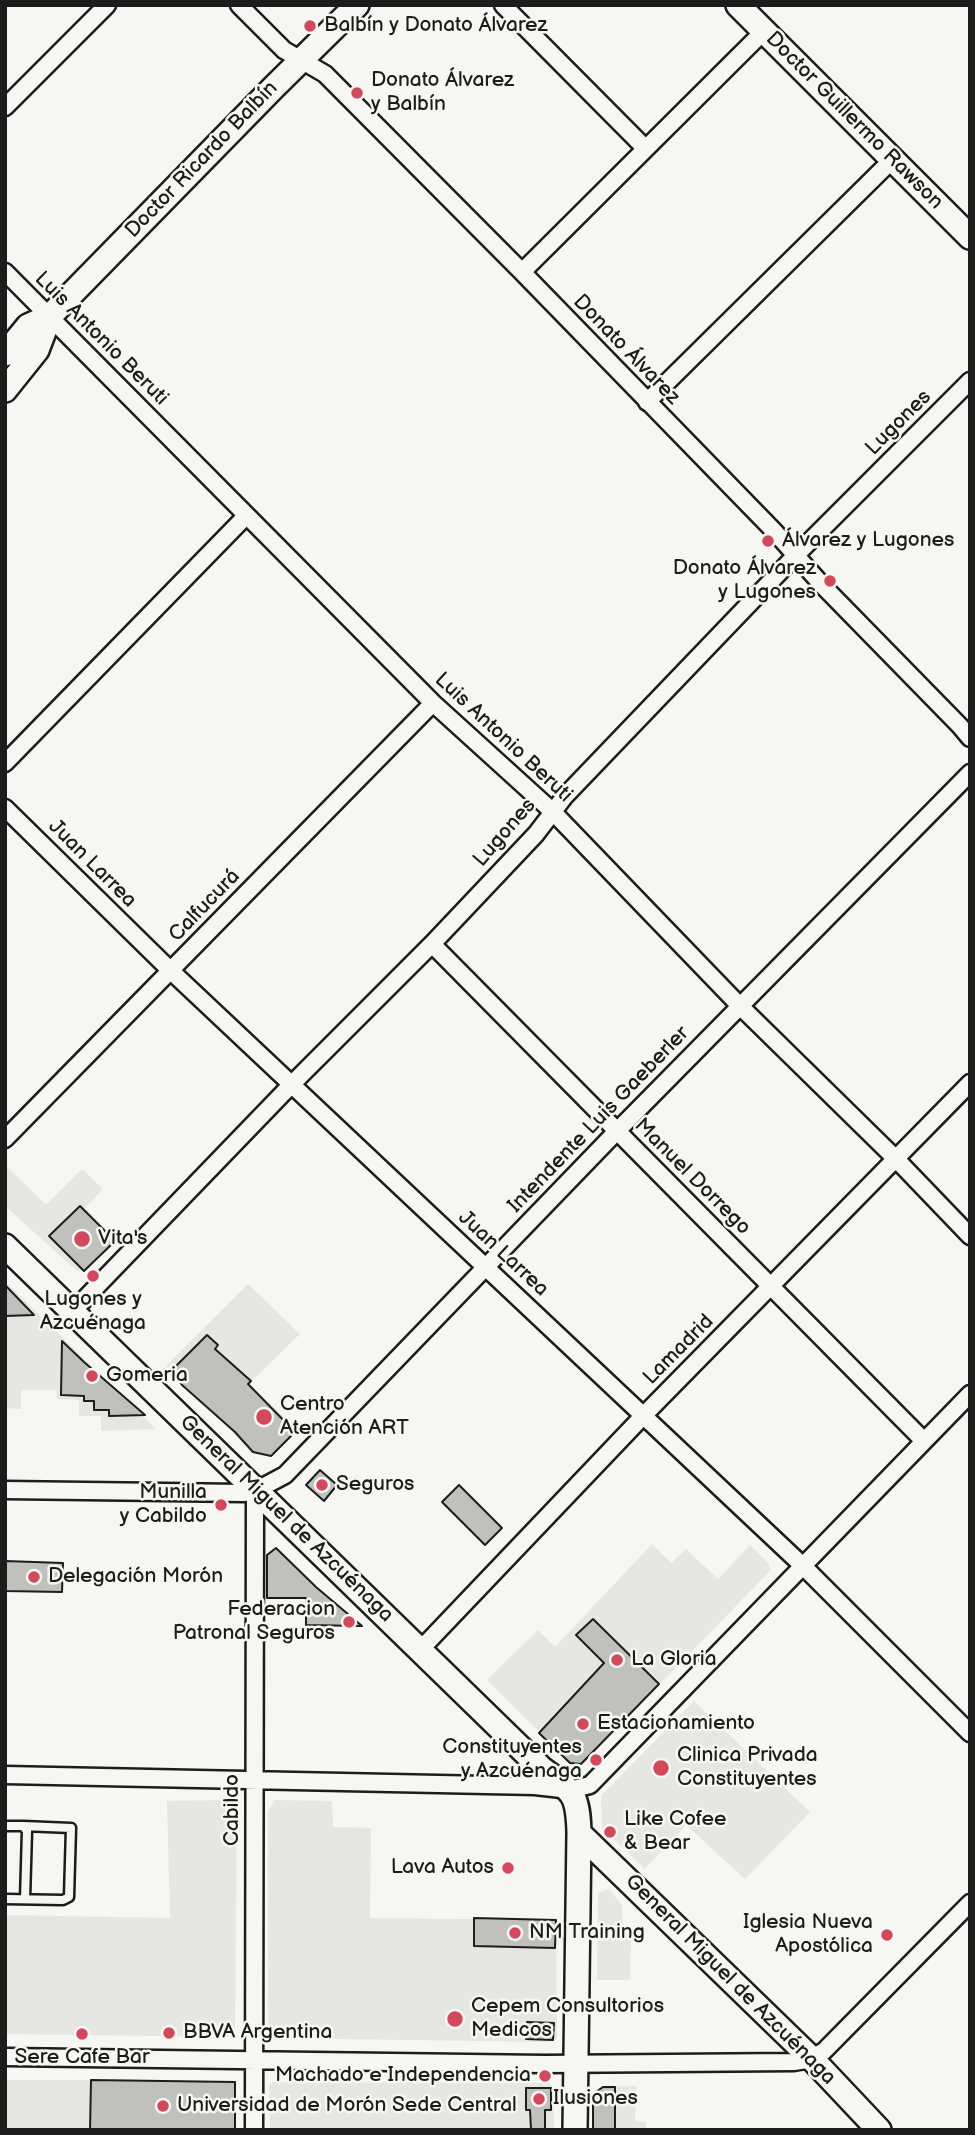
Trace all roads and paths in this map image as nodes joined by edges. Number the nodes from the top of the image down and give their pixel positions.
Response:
1 (107, 5) edge
2 (240, 5) edge
3 (357, 5) edge
4 (503, 5) edge
5 (738, 5) edge
6 (764, 31) junction
7 (301, 60) junction
8 (5, 107) edge
9 (645, 148) junction
10 (893, 159) junction
11 (970, 237) edge
12 (5, 272) edge
13 (522, 272) junction
14 (50, 316) junction
15 (5, 354) edge
16 (970, 381) edge
17 (5, 390) edge
18 (647, 402) junction
19 (246, 516) junction
20 (796, 555) junction
21 (433, 702) junction
22 (970, 738) edge
23 (5, 763) edge
24 (970, 773) edge
25 (5, 808) edge
26 (552, 811) junction
27 (432, 944) junction
28 (170, 971) junction
29 (740, 1006) junction
30 (970, 1083) edge
31 (291, 1085) junction
32 (617, 1131) junction
33 (5, 1139) edge
34 (897, 1160) junction
35 (970, 1236) edge
36 (5, 1245) edge
37 (485, 1266) junction
38 (771, 1287) junction
39 (72, 1312) junction
40 (970, 1394) edge
41 (644, 1415) junction
42 (923, 1440) junction
43 (5, 1490) edge
44 (255, 1491) junction
45 (802, 1565) junction
46 (421, 1649) junction
47 (970, 1733) edge
48 (5, 1776) edge
49 (254, 1780) junction
50 (570, 1790) junction
51 (5, 1826) edge
52 (23, 1826) junction
53 (579, 1833) junction
54 (5, 1899) edge
55 (25, 1899) junction
56 (970, 1902) edge
57 (5, 2057) edge
58 (812, 2059) junction
59 (253, 2060) junction
60 (576, 2064) junction
61 (868, 2124) edge
62 (254, 2130) edge
63 (575, 2130) edge

1 - 8 street
2 - 7 street, Donato Álvarez
3 - 7 street, Doctor Ricardo Balbín
4 - 9 street
5 - 6 street, Doctor Guillermo Rawson
6 - 9 street
6 - 10 street, Doctor Guillermo Rawson
7 - 13 street, Donato Álvarez
7 - 14 street, Doctor Ricardo Balbín
9 - 13 street
10 - 11 street, Doctor Guillermo Rawson
10 - 18 street
12 - 14 street, Luis Antonio Beruti
13 - 18 street, Donato Álvarez
14 - 15 street, Doctor Ricardo Balbín
14 - 17 street, Doctor Ricardo Balbín
14 - 19 street, Luis Antonio Beruti
16 - 20 street, Lugones
18 - 20 street, Donato Álvarez
19 - 21 street, Luis Antonio Beruti
19 - 23 street
20 - 22 street, Donato Álvarez
20 - 26 street, Lugones
21 - 26 street, Luis Antonio Beruti
21 - 28 street, Calfucurá
24 - 29 street, Intendente Luis Gaeberler
25 - 28 street, Juan Larrea
26 - 27 street, Lugones
26 - 29 street, Luis Antonio Beruti
27 - 31 street, Lugones
27 - 32 street, Manuel Dorrego
28 - 31 street, Juan Larrea
28 - 33 street, Calfucurá
29 - 32 street, Intendente Luis Gaeberler
29 - 34 street, Luis Antonio Beruti
30 - 34 street, Lamadrid
31 - 37 street, Juan Larrea
31 - 39 street, Lugones
32 - 37 street, Intendente Luis Gaeberler
32 - 38 street, Manuel Dorrego
34 - 35 street, Luis Antonio Beruti
34 - 38 street, Lamadrid
36 - 39 street, General Miguel de Azcuénaga
37 - 41 street, Juan Larrea
37 - 44 street, Intendente Luis Gaeberler
38 - 41 street, Lamadrid
38 - 42 street, Manuel Dorrego
39 - 44 street, General Miguel de Azcuénaga
40 - 42 street
41 - 45 street, Juan Larrea
41 - 46 street, Lamadrid
42 - 45 street
43 - 44 street
44 - 46 street, General Miguel de Azcuénaga
44 - 49 street, Cabildo
45 - 47 street, Juan Larrea
45 - 50 street
46 - 50 street, General Miguel de Azcuénaga
48 - 49 street
49 - 50 street
49 - 59 street, Cabildo
50 - 53 street
51 - 52 lane
52 - 55 lane
52 - 55 lane
53 - 58 street, General Miguel de Azcuénaga
53 - 60 street
54 - 55 lane
56 - 58 street
57 - 59 street
58 - 60 street
58 - 61 street, General Miguel de Azcuénaga
59 - 60 street
59 - 62 street, Cabildo
60 - 63 street

